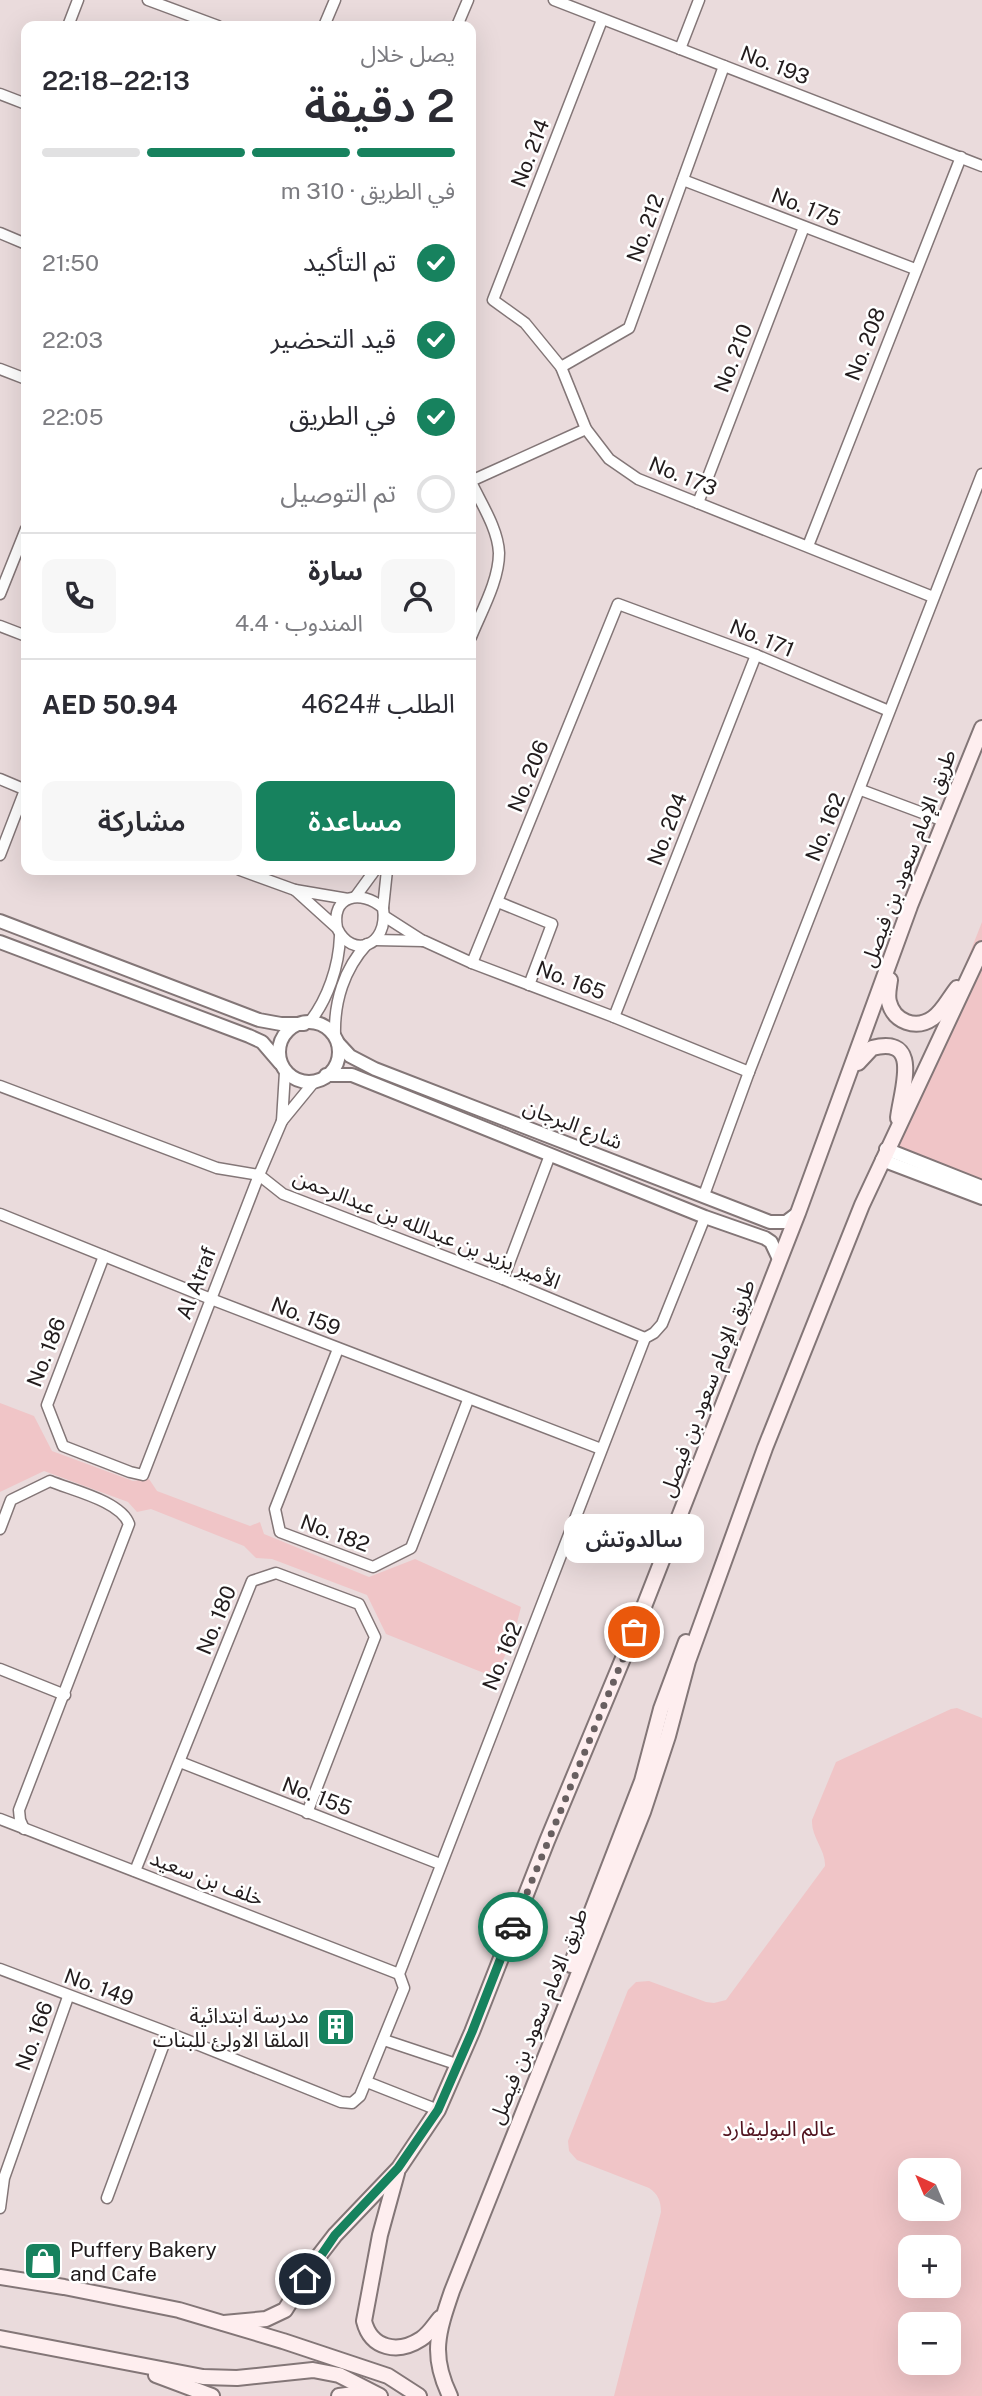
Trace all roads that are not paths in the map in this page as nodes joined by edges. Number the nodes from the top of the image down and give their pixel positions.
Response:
1 (78, 0) edge
2 (148, 0) edge
3 (335, 0) edge
4 (468, 0) edge
5 (554, 0) edge
6 (699, 0) edge
7 (602, 20) junction
8 (70, 21) edge
9 (205, 21) edge
10 (326, 21) edge
11 (459, 21) edge
12 (680, 49) junction
13 (724, 66) junction
14 (0, 94) edge
15 (21, 102) edge
16 (961, 157) junction
17 (982, 166) edge
18 (683, 180) junction
19 (804, 226) junction
20 (0, 233) edge
21 (21, 242) edge
22 (915, 269) junction
23 (493, 300) joint
24 (561, 367) junction
25 (0, 369) edge
26 (21, 377) edge
27 (586, 429) junction
28 (982, 474) edge
29 (476, 479) edge
30 (476, 492) edge
31 (698, 503) junction
32 (21, 542) edge
33 (808, 546) junction
34 (0, 594) edge
35 (933, 597) junction
36 (618, 604) joint
37 (476, 625) edge
38 (0, 626) edge
39 (21, 634) edge
40 (756, 655) junction
41 (889, 711) junction
42 (982, 728) edge
43 (0, 779) edge
44 (21, 788) edge
45 (861, 790) junction
46 (21, 800) edge
47 (944, 821) junction
48 (0, 855) edge
49 (254, 875) edge
50 (371, 875) edge
51 (387, 875) edge
52 (295, 890) junction
53 (352, 898) junction
54 (498, 902) junction
55 (384, 912) junction
56 (0, 921) edge
57 (902, 928) junction
58 (339, 932) junction
59 (424, 941) junction
60 (0, 942) edge
61 (371, 942) junction
62 (982, 949) edge
63 (975, 962) junction
64 (472, 963) junction
65 (529, 985) junction
66 (614, 1017) junction
67 (307, 1023) junction
68 (336, 1039) junction
69 (283, 1067) junction
70 (749, 1072) junction
71 (326, 1075) junction
72 (849, 1076) junction
73 (314, 1082) junction
74 (1, 1089) edge
75 (282, 1121) junction
76 (897, 1127) junction
77 (884, 1154) junction
78 (550, 1155) junction
79 (258, 1175) junction
80 (982, 1187) edge
81 (704, 1195) junction
82 (982, 1198) edge
83 (798, 1213) junction
84 (1, 1217) edge
85 (705, 1217) junction
86 (104, 1256) junction
87 (779, 1259) junction
88 (503, 1279) junction
89 (211, 1299) junction
90 (645, 1338) junction
91 (338, 1349) junction
92 (468, 1400) junction
93 (601, 1450) junction
94 (148, 1460) joint
95 (0, 1529) edge
96 (717, 1578) junction
97 (0, 1670) edge
98 (65, 1695) junction
99 (180, 1762) junction
100 (307, 1813) junction
101 (0, 1819) edge
102 (24, 1829) junction
103 (440, 1864) junction
104 (135, 1871) junction
105 (0, 1969) edge
106 (399, 1974) junction
107 (68, 1997) junction
108 (168, 2033) junction
109 (384, 2040) junction
110 (456, 2064) junction
111 (367, 2082) junction
112 (341, 2102) joint
113 (438, 2110) junction
114 (398, 2168) junction
115 (2, 2178) edge
116 (495, 2181) junction
117 (107, 2198) dead end
118 (0, 2208) edge
119 (0, 2277) edge
120 (445, 2312) junction
121 (224, 2323) junction
122 (0, 2337) edge
123 (125, 2362) junction
124 (212, 2396) edge
125 (339, 2396) edge
126 (363, 2396) edge
127 (380, 2396) edge
128 (419, 2396) edge
129 (450, 2396) edge

1 - 8 street
2 - 9 street
3 - 10 street
4 - 11 street
5 - 7 street, No. 193
6 - 12 street
7 - 12 street, No. 193
7 - 23 street, No. 214
12 - 13 street, No. 193
13 - 16 street, No. 193
13 - 18 street, No. 212
14 - 15 street
16 - 17 street, No. 193
16 - 22 street, No. 208
18 - 19 street, No. 175
18 - 24 street, No. 212
19 - 22 street, No. 175
19 - 31 street, No. 210
20 - 21 street
22 - 33 street, No. 208
23 - 24 street, No. 173
24 - 27 street, No. 173
25 - 26 street
27 - 29 street
27 - 31 street, No. 173
28 - 35 street, No. 162
30 - 37 street
31 - 33 street, No. 173
32 - 34 street
33 - 35 street, No. 173
35 - 41 street, No. 162
36 - 40 street, No. 171
36 - 54 street, No. 206
38 - 39 street
40 - 41 street, No. 171
40 - 66 street, No. 204
41 - 45 street, No. 162
42 - 47 main road, طريق الإمام سعود بن فيصل
43 - 44 street
45 - 47 street
45 - 70 street, No. 162
46 - 48 street
47 - 57 main road, طريق الإمام سعود بن فيصل
49 - 52 street
50 - 53 street
51 - 55 street
52 - 53 street
52 - 58 street
53 - 55 street
53 - 58 street
54 - 64 street, No. 206
54 - 65 street
55 - 59 street
55 - 61 street
56 - 67 street, شارع البرجان
57 - 63 main road
57 - 72 main road, طريق الإمام سعود بن فيصل
58 - 61 street
58 - 67 street
59 - 61 street, No. 165
59 - 64 street, No. 165
60 - 69 street
61 - 68 street
62 - 63 main road
63 - 76 main road
64 - 65 street, No. 165
65 - 66 street, No. 165
66 - 70 street, No. 165
67 - 68 street, شارع البرجان
67 - 69 street
68 - 71 street
68 - 81 street, شارع البرجان
69 - 73 street
69 - 75 street
70 - 81 street, No. 162
71 - 73 street
71 - 78 street, شارع البرجان
72 - 76 main road
72 - 83 main road, طريق الإمام سعود بن فيصل
73 - 75 street
74 - 79 street, الأمير يزيد بن عبدالله بن عبدالرحمن
75 - 79 street, Al Atraf
76 - 77 main road
77 - 80 street
77 - 82 street
77 - 96 main road
78 - 85 street, شارع البرجان
78 - 88 street
79 - 88 street, الأمير يزيد بن عبدالله بن عبدالرحمن
79 - 89 street, Al Atraf
81 - 83 street, شارع البرجان
83 - 87 main road, طريق الإمام سعود بن فيصل
84 - 86 street, No. 159
85 - 87 street, شارع البرجان
85 - 90 street, No. 162
86 - 89 street, No. 159
86 - 94 street, No. 186
87 - 110 main road, طريق الإمام سعود بن فيصل
88 - 90 street, الأمير يزيد بن عبدالله بن عبدالرحمن
89 - 91 street, No. 159
89 - 94 street, Al Atraf
90 - 93 street, No. 162
91 - 92 street, No. 159
91 - 92 street, No. 182
92 - 93 street, No. 159
93 - 103 street, No. 162
95 - 98 street
96 - 116 main road, طريق الامام سعود بن فيصل
96 - 116 main road
97 - 98 street
98 - 102 street
99 - 100 street, No. 155
99 - 100 street, No. 180
99 - 104 street, No. 180
100 - 103 street, No. 155
101 - 102 street, خلف بن سعيد
102 - 104 street, خلف بن سعيد
103 - 106 street, No. 162
104 - 106 street, خلف بن سعيد
105 - 107 street, No. 149
106 - 109 street, No. 162
107 - 108 street, No. 149
107 - 115 street, No. 166
108 - 112 street, No. 149
108 - 117 street
109 - 110 street
109 - 111 street, No. 162
110 - 113 main road, طريق الإمام سعود بن فيصل
111 - 112 street, No. 162
111 - 113 street
113 - 114 main road, طريق الإمام سعود بن فيصل
114 - 120 main road
114 - 121 main road
115 - 118 street, No. 166
116 - 120 main road, طريق الامام سعود بن فيصل
119 - 121 main road
120 - 129 main road
121 - 128 main road
122 - 123 main road
123 - 124 main road
123 - 127 main road
125 - 126 main road

